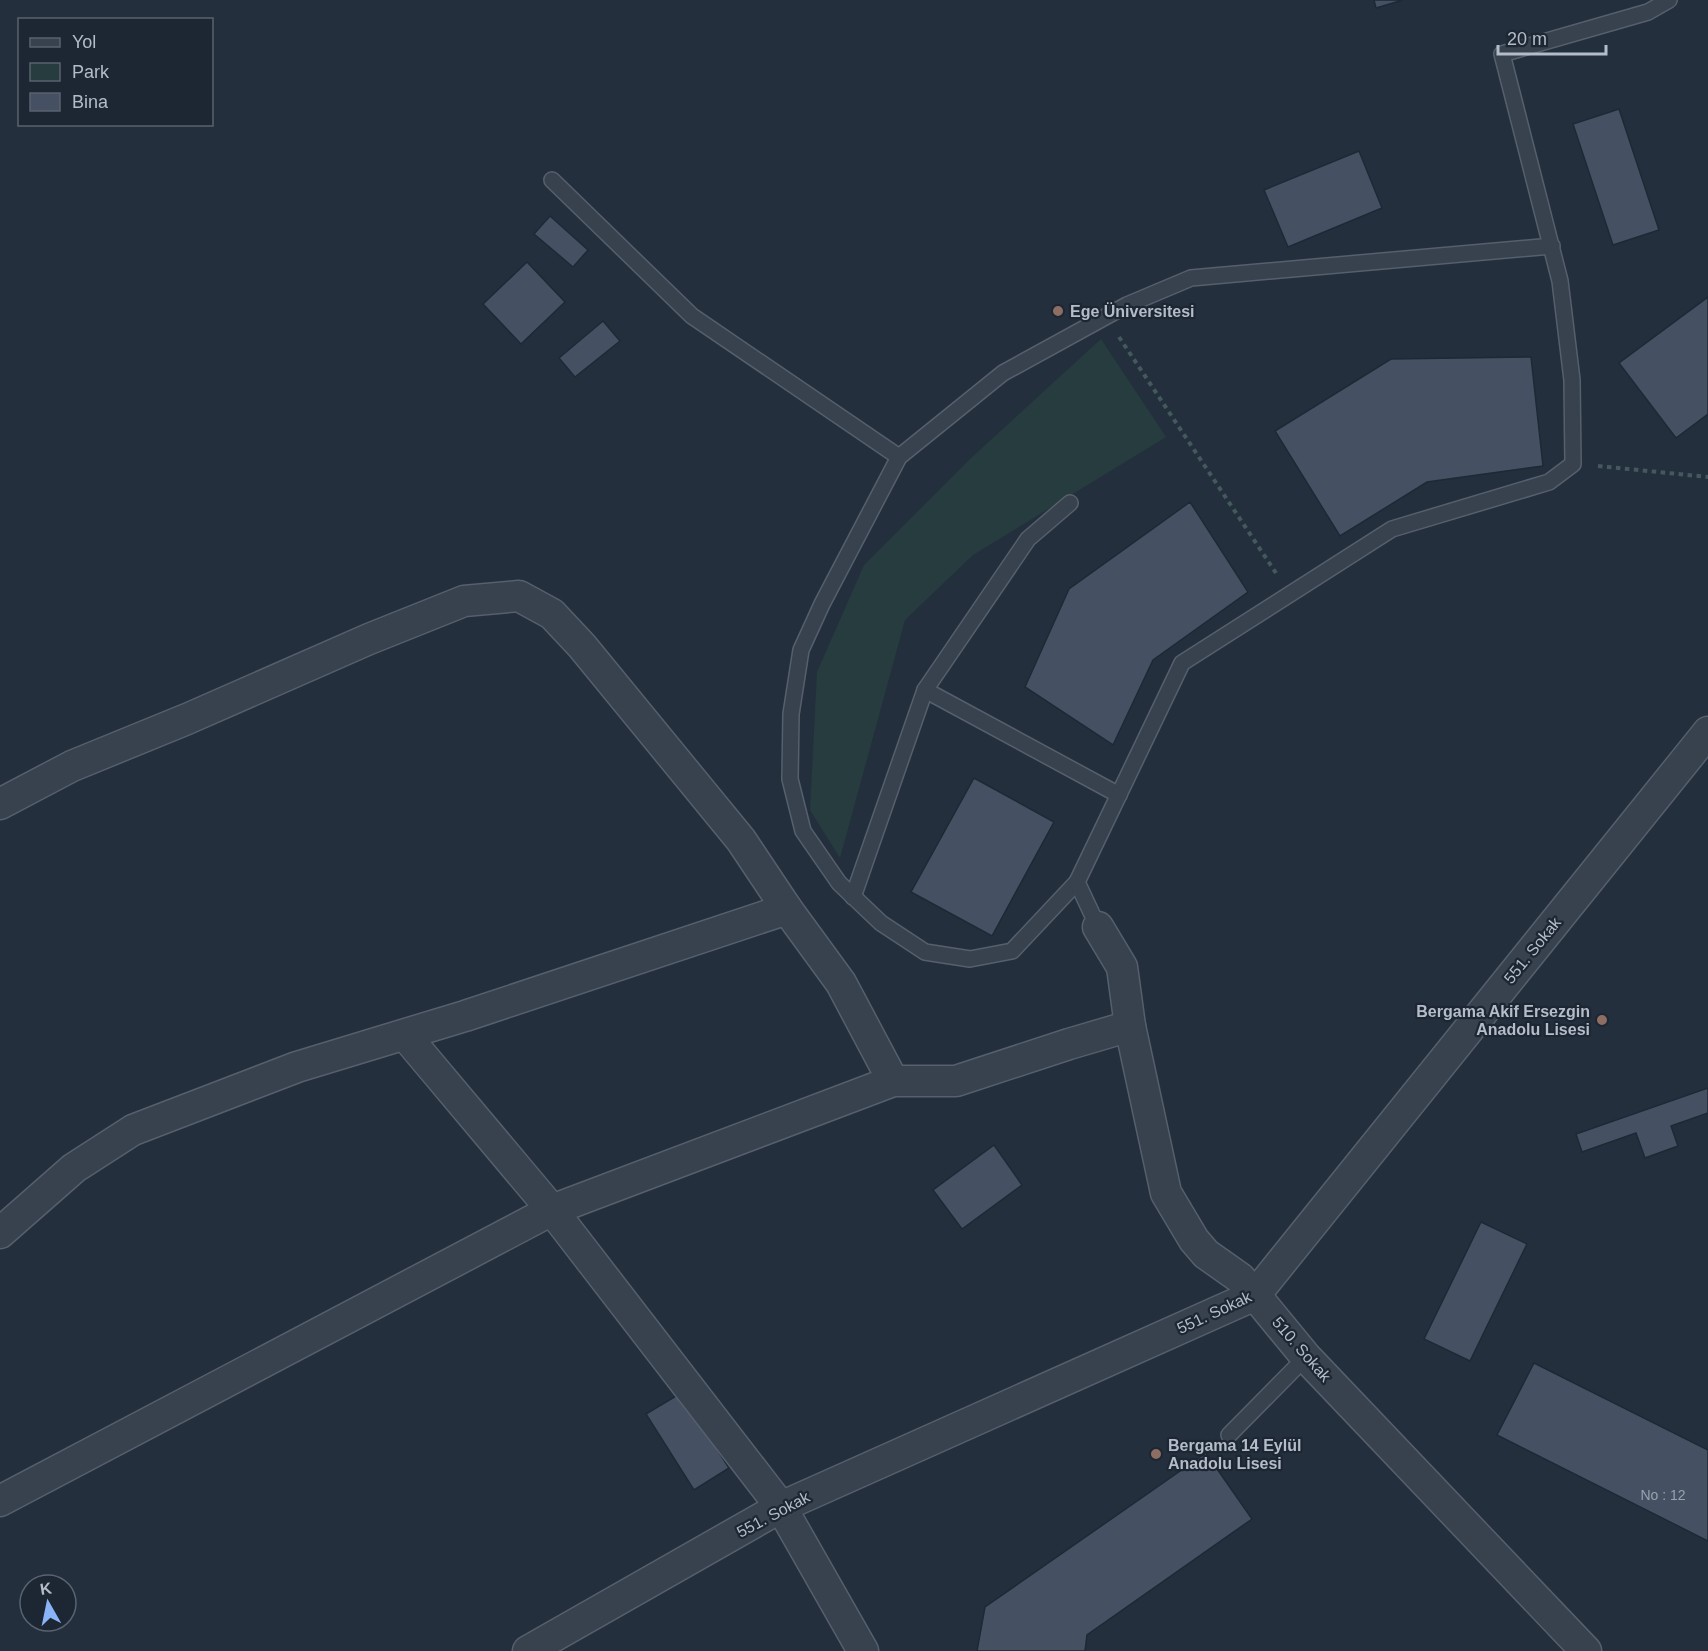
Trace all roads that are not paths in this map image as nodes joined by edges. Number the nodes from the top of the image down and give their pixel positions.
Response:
1 (1669, 0) edge
2 (552, 180) dead end
3 (1552, 246) junction
4 (899, 457) junction
5 (1070, 503) dead end
6 (925, 690) junction
7 (1708, 732) edge
8 (1119, 795) junction
9 (0, 804) edge
10 (1077, 882) junction
11 (853, 897) junction
12 (787, 909) junction
13 (1098, 927) joint
14 (1130, 1026) junction
15 (405, 1035) junction
16 (893, 1081) junction
17 (552, 1210) junction
18 (0, 1232) edge
19 (1255, 1294) junction
20 (1306, 1357) junction
21 (1229, 1435) dead end
22 (0, 1501) edge
23 (781, 1507) junction
24 (528, 1651) edge
25 (863, 1651) edge
26 (1586, 1651) edge

1 - 3 lane
2 - 4 lane
3 - 4 lane
3 - 8 lane
4 - 11 lane
5 - 6 lane
6 - 8 lane
6 - 11 lane
7 - 19 street, 551. Sokak
8 - 10 lane
9 - 12 street
10 - 11 lane
10 - 13 lane
12 - 15 street
12 - 16 street
13 - 14 street, 510. Sokak
14 - 16 street
14 - 19 street, 510. Sokak
15 - 17 street
15 - 18 street
16 - 17 street
17 - 22 street
17 - 23 street
19 - 20 street, 510. Sokak
19 - 23 street, 551. Sokak
20 - 21 lane
20 - 26 street, 510. Sokak
23 - 24 street, 551. Sokak
23 - 25 street

